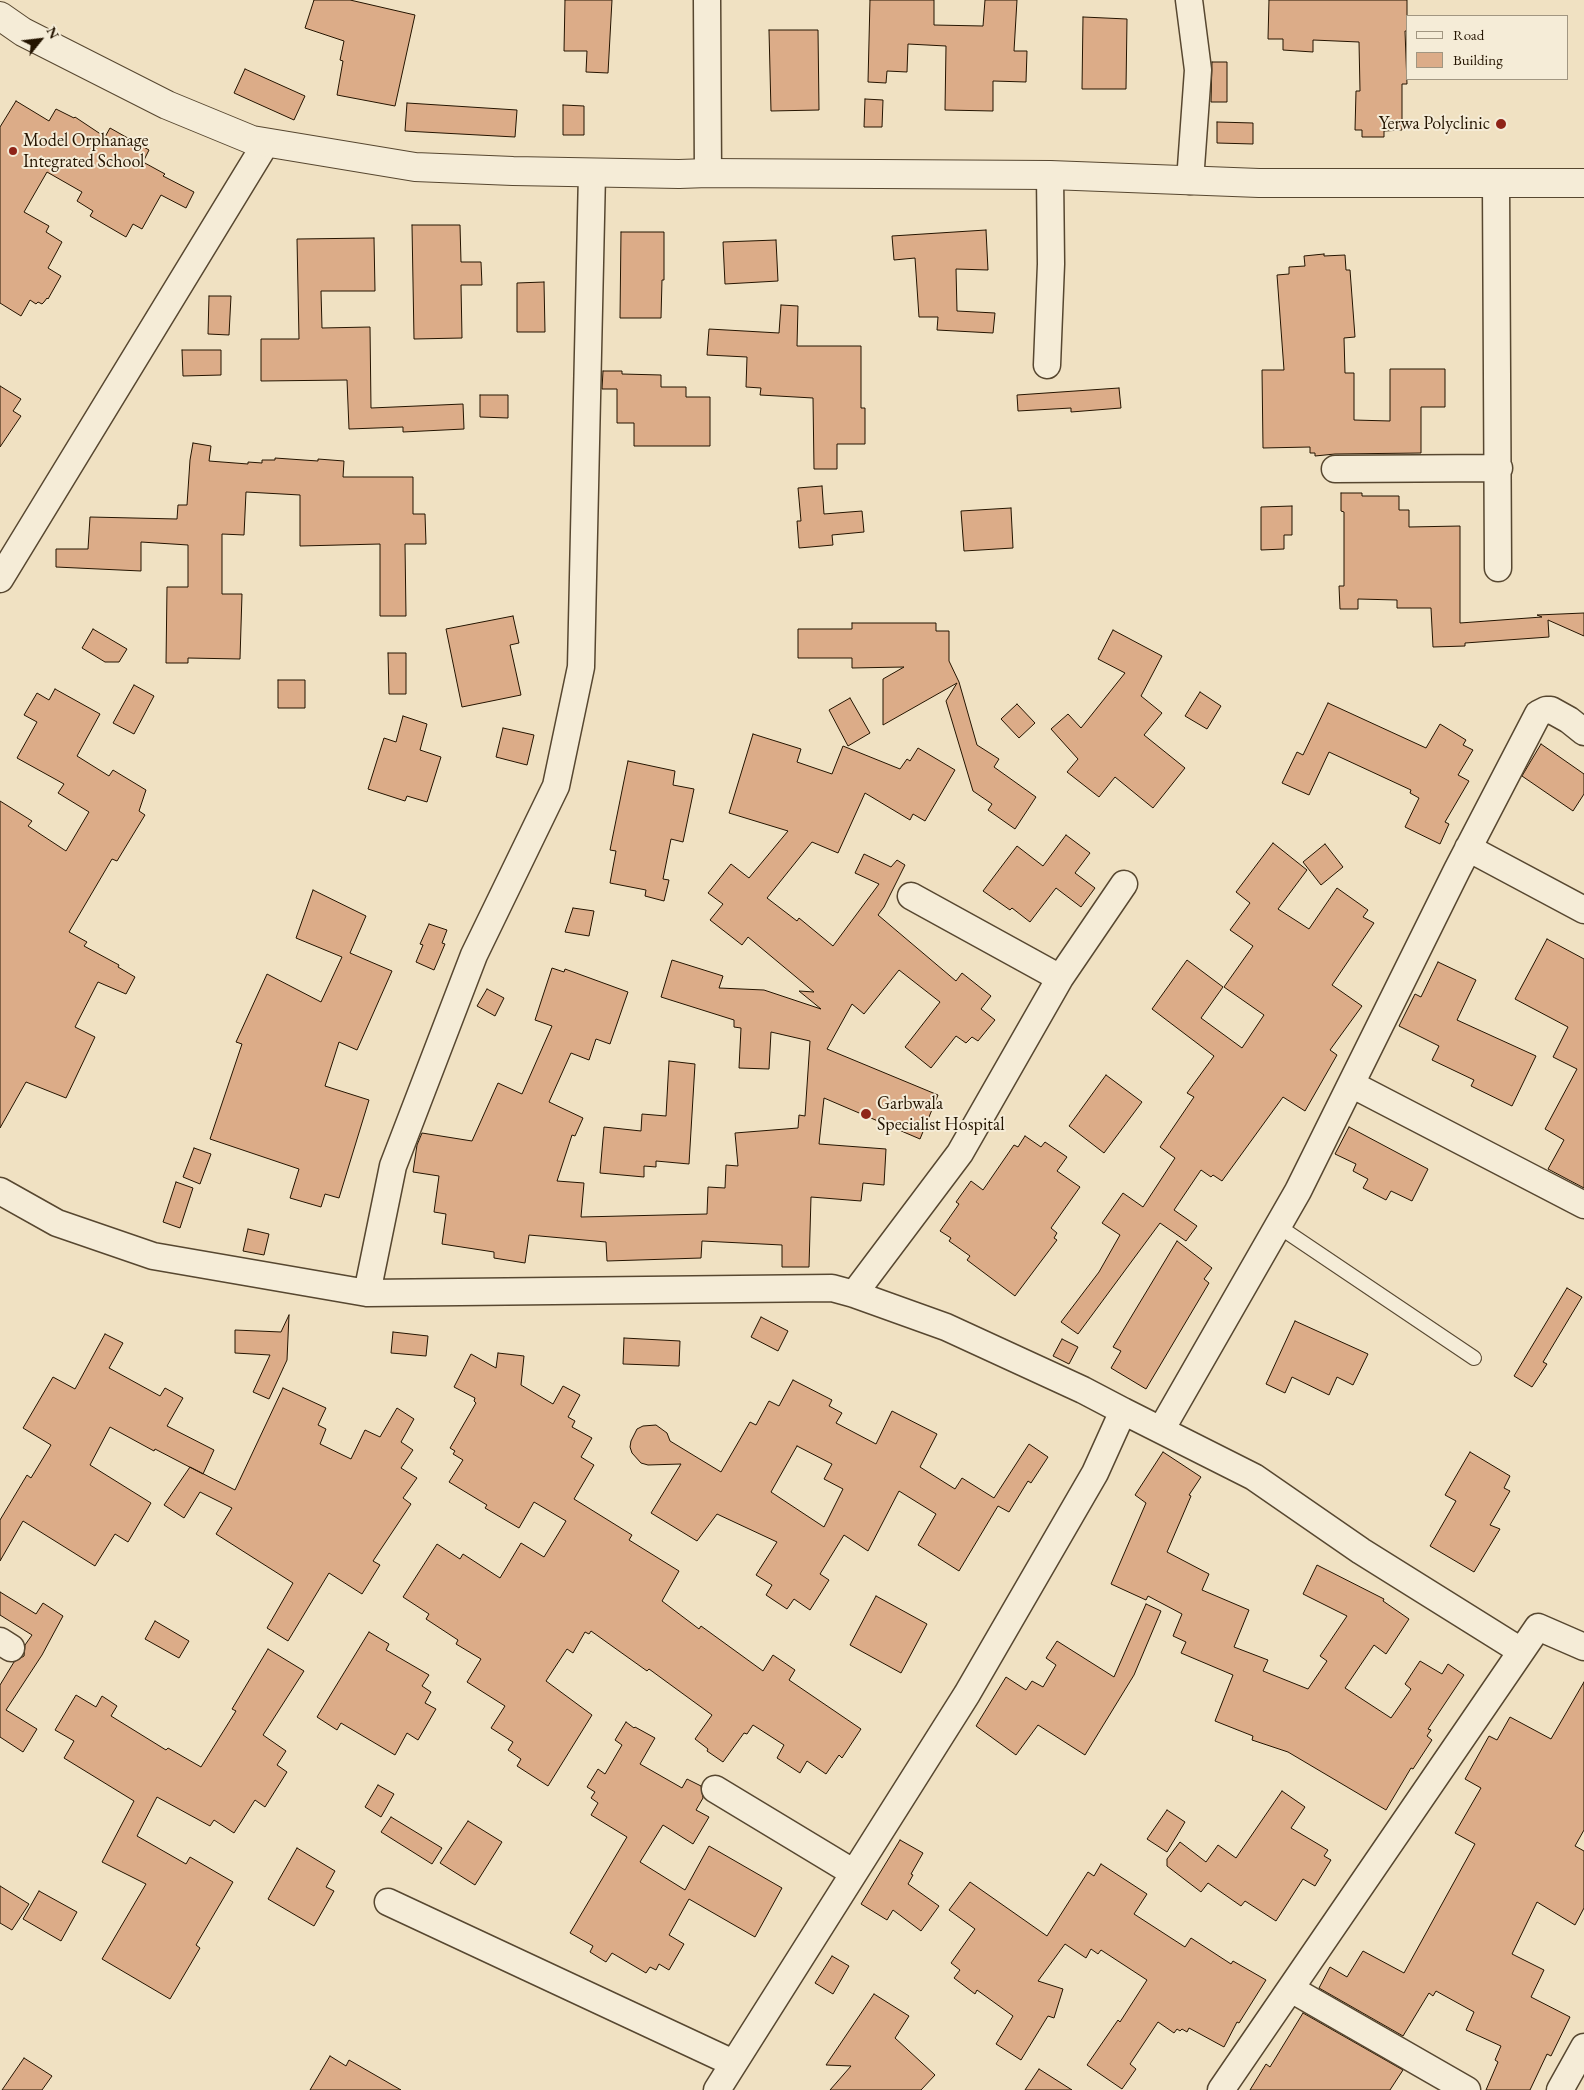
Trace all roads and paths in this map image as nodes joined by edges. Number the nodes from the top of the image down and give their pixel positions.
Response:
1 (1, 0) edge
2 (707, 0) edge
3 (1189, 0) edge
4 (0, 16) edge
5 (168, 105) junction
6 (266, 142) junction
7 (592, 173) junction
8 (708, 173) junction
9 (1050, 175) junction
10 (1190, 181) junction
11 (1496, 183) junction
12 (1584, 183) edge
13 (1047, 365) dead end
14 (1499, 468) junction
15 (1335, 469) dead end
16 (1498, 568) dead end
17 (0, 579) edge
18 (1584, 732) edge
19 (1468, 848) junction
20 (1124, 884) dead end
21 (911, 896) dead end
22 (1584, 910) edge
23 (1060, 978) junction
24 (1351, 1084) junction
25 (0, 1191) edge
26 (1584, 1205) edge
27 (1278, 1226) junction
28 (367, 1294) junction
29 (854, 1294) junction
30 (1474, 1358) dead end
31 (1123, 1411) junction
32 (1161, 1430) junction
33 (1584, 1647) edge
34 (1521, 1651) junction
35 (715, 1789) dead end
36 (854, 1873) junction
37 (388, 1902) dead end
38 (1291, 1989) junction
39 (1584, 2047) edge
40 (733, 2063) junction
41 (717, 2090) edge
42 (1221, 2090) edge
43 (1467, 2090) edge
44 (1560, 2090) edge

1 - 5 street
2 - 8 street
3 - 10 street
4 - 5 street
5 - 6 street
6 - 7 street
6 - 17 street
7 - 8 street
7 - 28 street
8 - 9 street
9 - 10 street
9 - 13 street
10 - 11 street
11 - 12 street
11 - 14 street
14 - 15 street
14 - 16 street
18 - 19 street
19 - 22 street
19 - 24 street
20 - 23 street
21 - 23 street
23 - 29 street
24 - 26 street
24 - 27 street
25 - 28 street
27 - 30 lane
27 - 32 street
28 - 29 street
29 - 31 street
31 - 32 street
31 - 36 street
32 - 34 street
33 - 34 street
34 - 38 street
35 - 36 street
36 - 40 street
37 - 40 street
38 - 42 street
38 - 43 street
39 - 44 street
40 - 41 street

